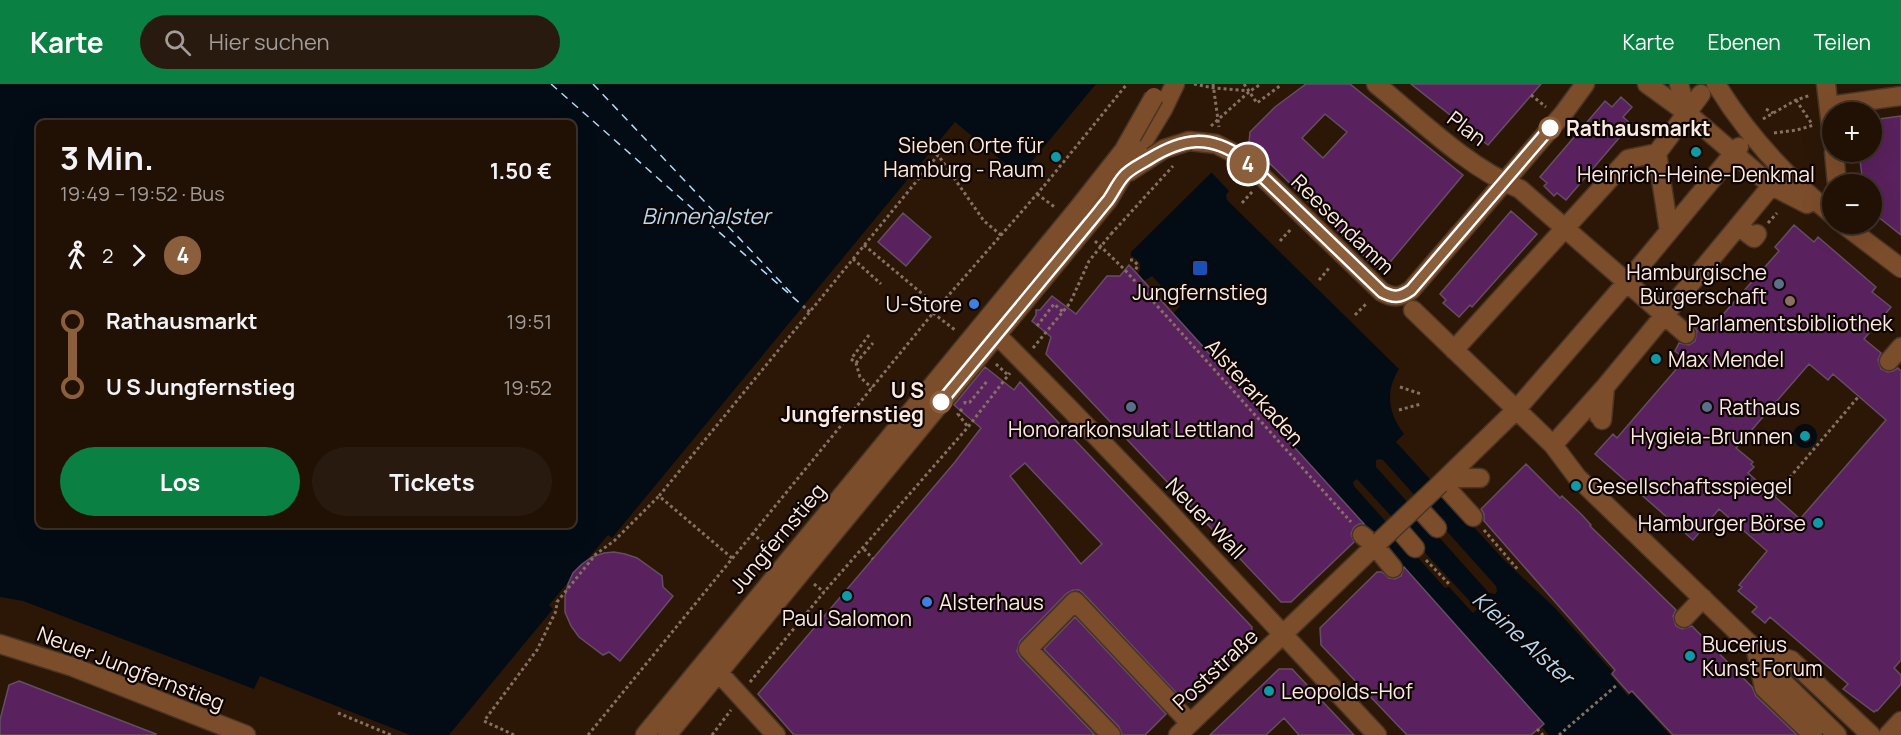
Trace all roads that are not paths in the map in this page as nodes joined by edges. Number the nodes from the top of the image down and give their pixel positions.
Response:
1 (1175, 84) edge
2 (1376, 84) edge
3 (1585, 84) edge
4 (1647, 84) edge
5 (1679, 84) edge
6 (1708, 89) edge
7 (1901, 96) edge
8 (1159, 97) edge
9 (1857, 102) edge
10 (1687, 113) junction
11 (1736, 150) junction
12 (1657, 153) junction
13 (1123, 176) junction
14 (1504, 182) junction
15 (1775, 182) junction
16 (1822, 202) edge
17 (1807, 204) dead end
18 (1083, 216) junction
19 (1738, 226) junction
20 (1565, 229) junction
21 (1669, 231) junction
22 (1758, 234) dead end
23 (1856, 234) edge
24 (1901, 268) edge
25 (1627, 282) junction
26 (1413, 310) dead end
27 (1665, 315) junction
28 (1686, 334) dead end
29 (997, 335) junction
30 (1454, 350) junction
31 (1605, 387) junction
32 (1516, 410) junction
33 (1600, 418) dead end
34 (1553, 445) junction
35 (1480, 478) dead end
36 (1443, 482) junction
37 (1418, 506) junction
38 (1476, 520) road end
39 (1396, 526) junction
40 (1437, 528) dead end
41 (1372, 540) junction
42 (1415, 548) dead end
43 (1393, 568) dead end
44 (1703, 598) junction
45 (1684, 618) dead end
46 (1283, 635) junction
47 (0, 646) edge
48 (714, 649) junction
49 (1756, 650) junction
50 (718, 673) junction
51 (1777, 675) dead end
52 (1901, 721) edge
53 (1184, 729) edge
54 (246, 735) edge
55 (645, 735) edge
56 (666, 735) edge
57 (776, 735) edge
58 (1111, 735) edge
59 (1377, 735) edge
60 (1813, 735) edge
61 (1837, 735) edge
62 (1871, 735) edge
63 (1888, 735) edge

1 - 8 street, Jungfernstieg
2 - 14 street, Plan
3 - 14 street
4 - 10 street
5 - 10 street
6 - 10 street
6 - 16 street
7 - 9 street
8 - 13 street, Jungfernstieg, bridge
8 - 18 street, Jungfernstieg, bridge
10 - 11 street
10 - 12 street
11 - 15 street
11 - 21 street, Poststraße
12 - 20 street
12 - 21 street
13 - 14 street, Reesendamm, bridge
13 - 18 street, Jungfernstieg, bridge
14 - 20 street, Plan
15 - 17 street
15 - 19 street
18 - 29 street, Jungfernstieg
18 - 48 street, Jungfernstieg
19 - 22 street
19 - 27 street
20 - 25 street, Plan
20 - 30 street
21 - 25 street, Poststraße
23 - 24 street
25 - 27 street, Plan
25 - 32 street, Poststraße
26 - 30 street
27 - 28 street, Plan
27 - 31 street
29 - 46 street, Neuer Wall
29 - 50 street, Jungfernstieg
30 - 32 street
31 - 33 street
31 - 34 street
32 - 34 street
32 - 36 street, Poststraße
34 - 44 street
35 - 36 street
36 - 37 street, Poststraße, bridge
36 - 38 street
37 - 39 street, Poststraße, bridge
37 - 40 street
39 - 41 street, Poststraße, bridge
39 - 42 street
41 - 43 street
41 - 46 street, Poststraße
44 - 45 street
44 - 49 street
46 - 53 street, Poststraße
46 - 59 street, Neuer Wall
47 - 54 street, Neuer Jungfernstieg
48 - 50 street
48 - 55 street, Jungfernstieg
49 - 60 street
49 - 62 street
50 - 56 street, Jungfernstieg
50 - 57 street
51 - 61 street
52 - 63 street
53 - 58 street

